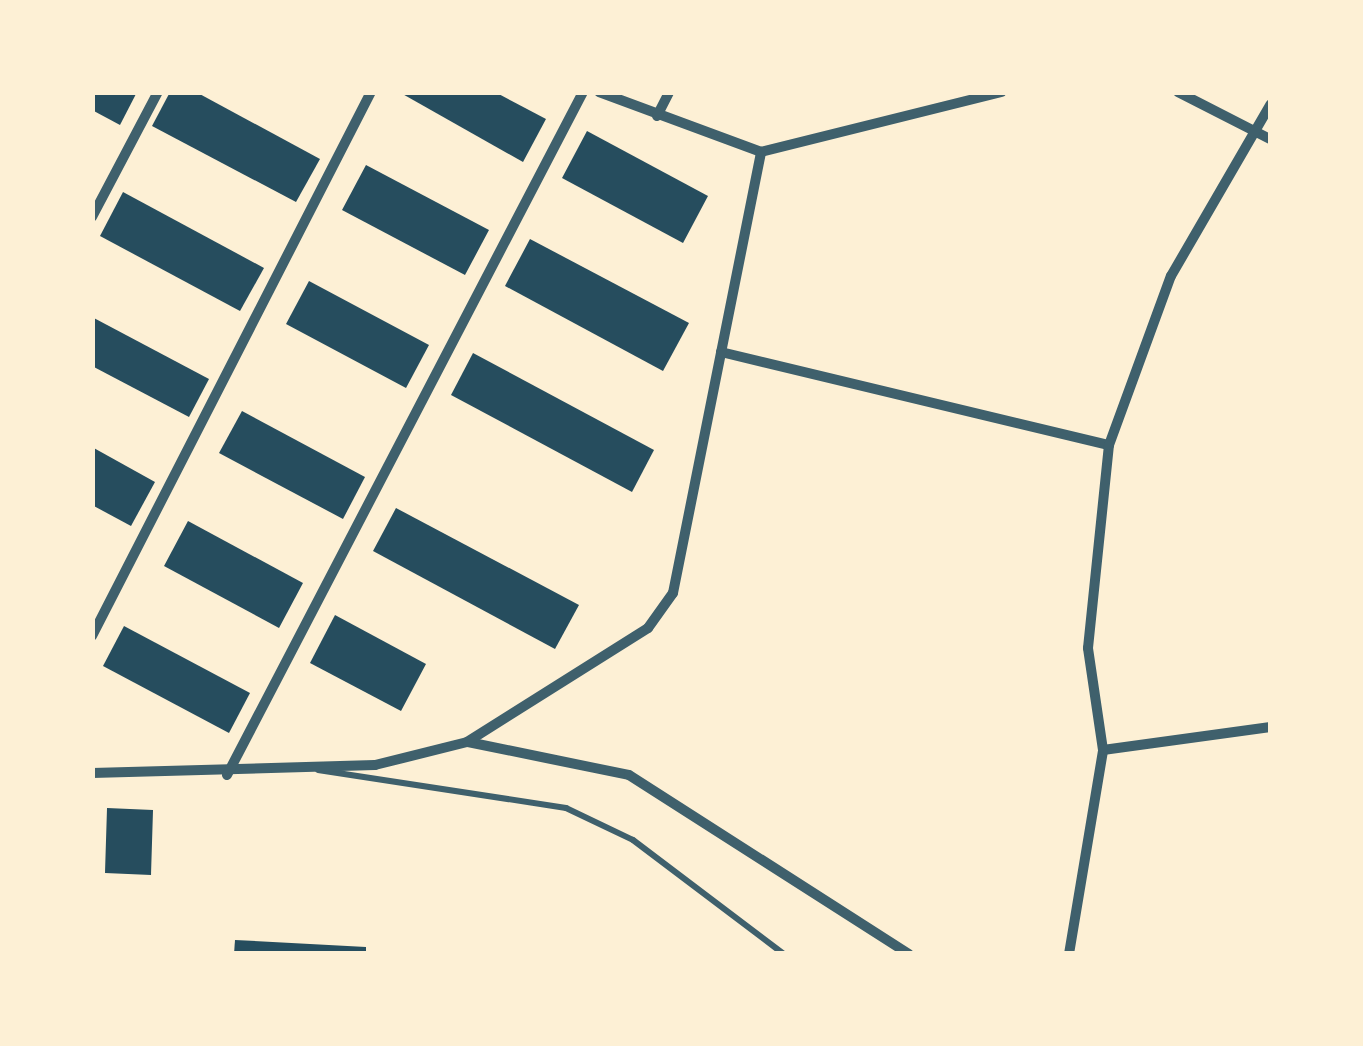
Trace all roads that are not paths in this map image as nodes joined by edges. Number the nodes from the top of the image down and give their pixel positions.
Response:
1 (158, 92) edge
2 (371, 92) edge
3 (583, 92) edge
4 (599, 92) edge
5 (669, 92) edge
6 (1002, 92) edge
7 (1178, 92) edge
8 (1270, 105) edge
9 (657, 116) junction
10 (1256, 132) junction
11 (1270, 139) edge
12 (761, 152) junction
13 (92, 217) edge
14 (721, 352) junction
15 (1109, 445) junction
16 (92, 636) edge
17 (1270, 728) edge
18 (467, 742) junction
19 (1103, 750) junction
20 (312, 770) junction
21 (92, 773) edge
22 (227, 776) junction
23 (784, 954) edge
24 (909, 954) edge
25 (1069, 954) edge

1 - 13 street
2 - 16 street
3 - 22 street
4 - 9 street
5 - 9 street
6 - 12 street
7 - 10 street
8 - 10 street
9 - 12 street
10 - 11 street
10 - 15 street
12 - 14 street
14 - 15 street
14 - 18 street
15 - 19 street
17 - 19 street
18 - 20 street
18 - 24 street
19 - 25 street
20 - 22 street
20 - 23 lane
21 - 22 street

